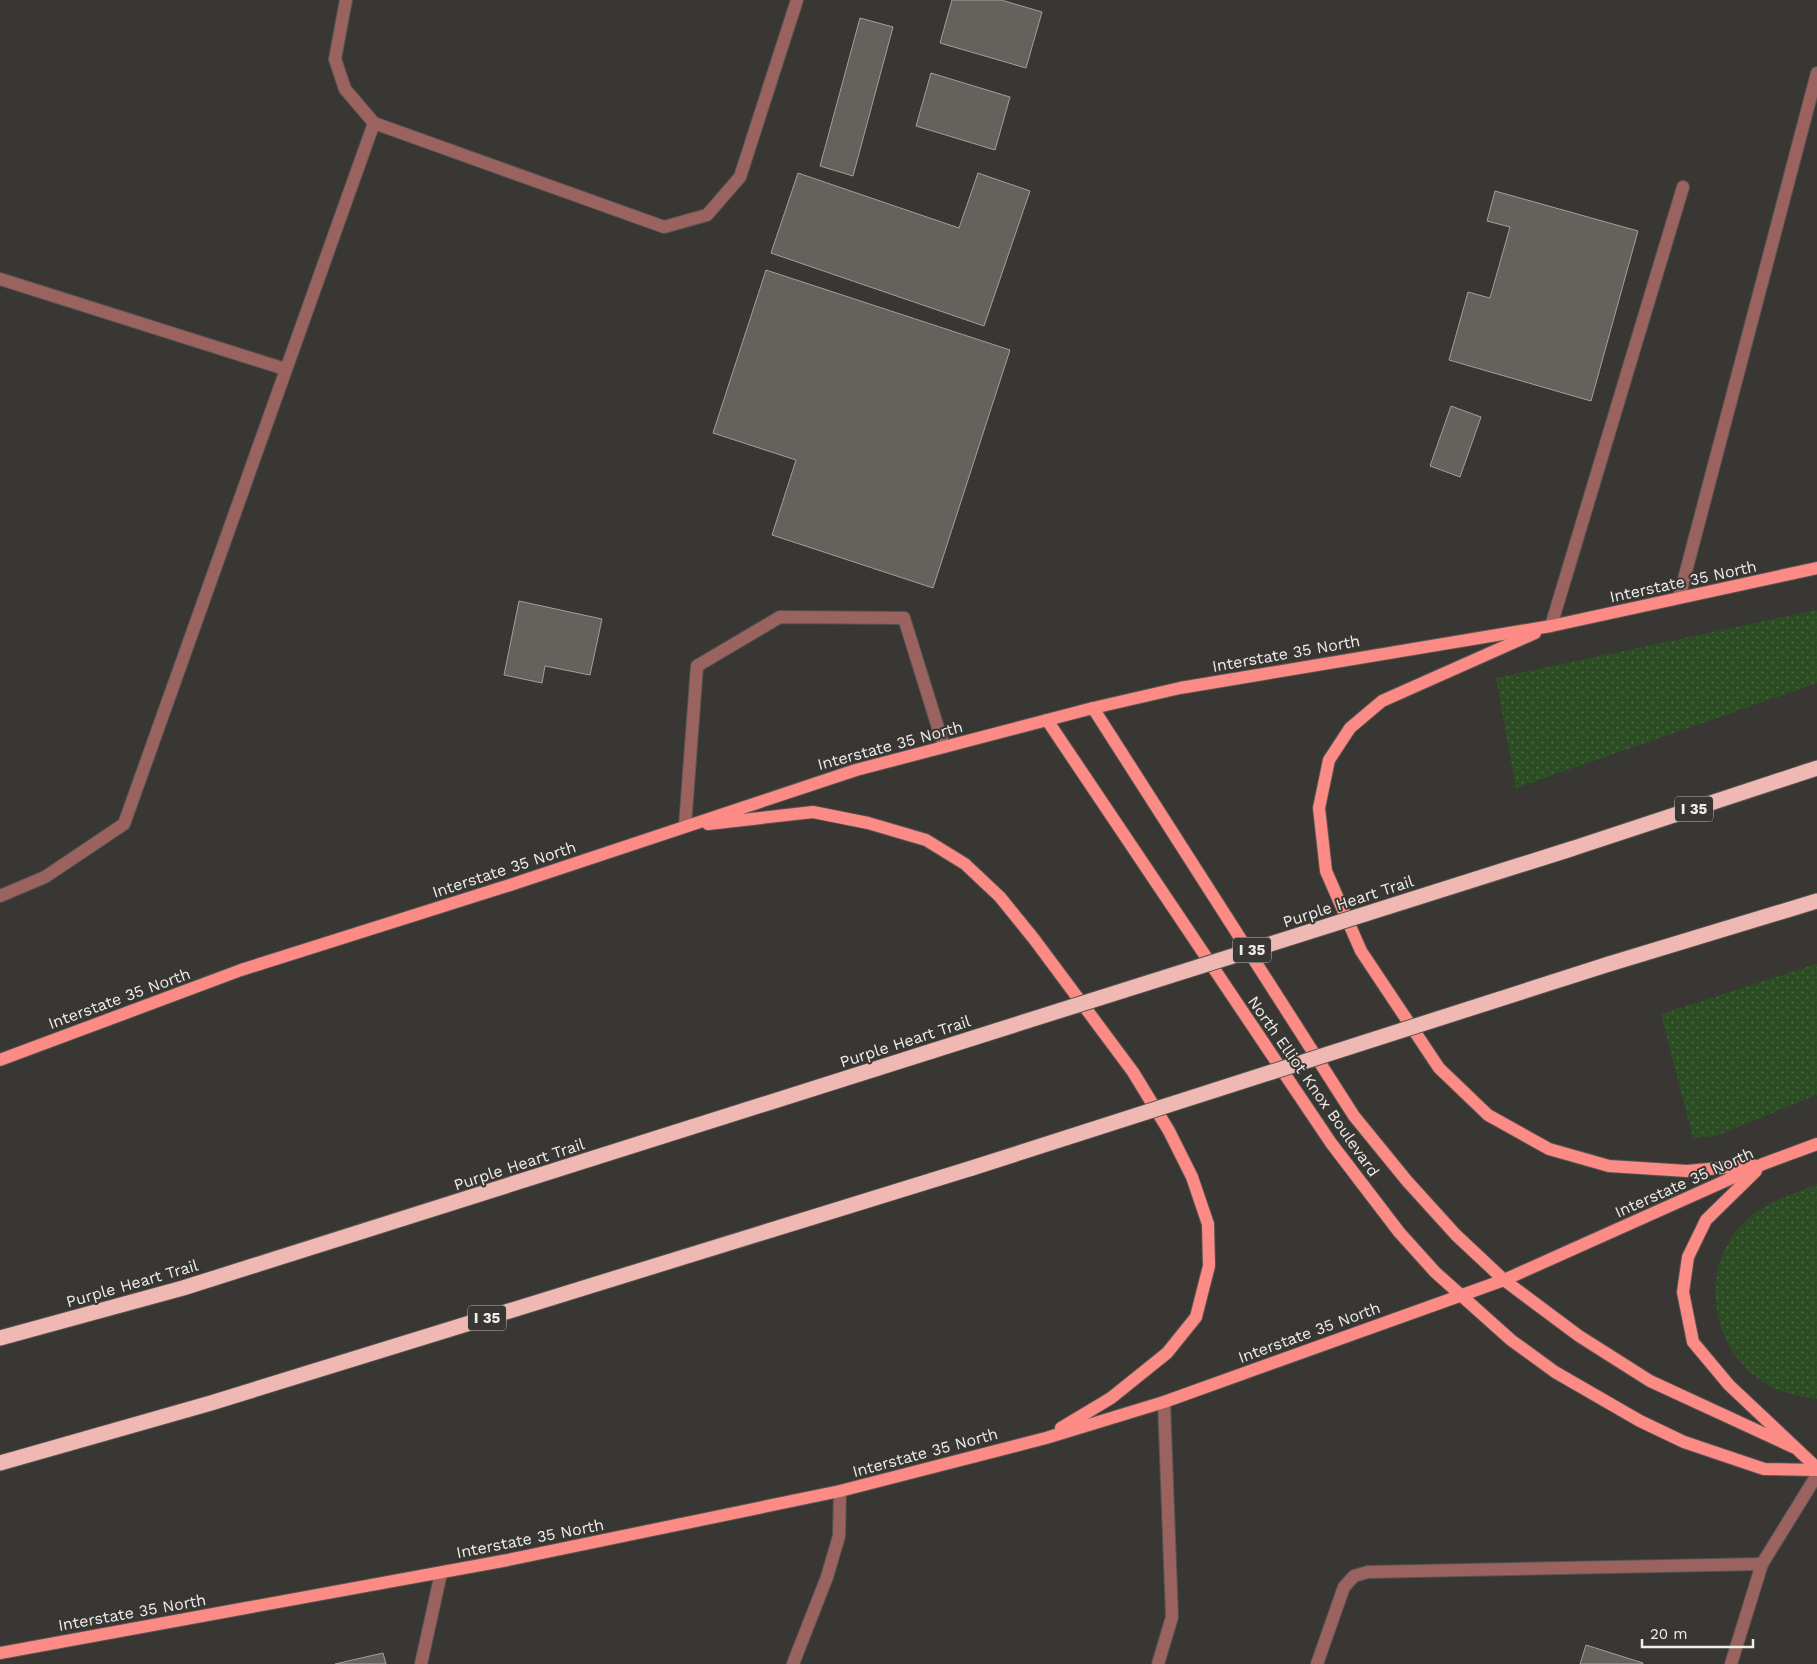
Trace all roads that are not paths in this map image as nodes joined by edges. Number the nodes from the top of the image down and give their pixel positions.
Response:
1 (346, 0) edge
2 (796, 0) edge
3 (1817, 73) edge
4 (374, 123) junction
5 (1683, 187) dead end
6 (0, 279) edge
7 (285, 369) junction
8 (1817, 568) edge
9 (1680, 598) junction
10 (1551, 626) junction
11 (1093, 708) junction
12 (1047, 720) junction
13 (944, 747) junction
14 (1817, 768) edge
15 (685, 826) junction
16 (0, 896) edge
17 (1817, 901) edge
18 (0, 1060) edge
19 (1817, 1144) edge
20 (1763, 1164) junction
21 (1504, 1280) junction
22 (1460, 1295) junction
23 (0, 1338) edge
24 (1164, 1402) junction
25 (1046, 1438) junction
26 (1793, 1447) junction
27 (0, 1463) edge
28 (1817, 1469) edge
29 (1817, 1475) edge
30 (840, 1491) junction
31 (1762, 1564) junction
32 (441, 1572) junction
33 (0, 1652) edge
34 (421, 1664) edge
35 (793, 1664) edge
36 (1158, 1664) edge
37 (1318, 1664) edge
38 (1730, 1664) edge

1 - 4 street
2 - 4 street
3 - 9 street
4 - 7 street
5 - 10 street
6 - 7 street
7 - 16 street
8 - 9 main road, Interstate 35 North
9 - 10 main road, Interstate 35 North
10 - 11 main road, Interstate 35 North
10 - 20 main road
11 - 12 main road, Interstate 35 North
11 - 21 main road, North Elliot Knox Boulevard
12 - 13 main road, Interstate 35 North
12 - 22 main road, North Elliot Knox Boulevard
13 - 15 main road, Interstate 35 North
13 - 15 street
14 - 23 highway, Purple Heart Trail / I 35, bridge
15 - 18 main road, Interstate 35 North
15 - 25 main road
17 - 27 highway, I 35, bridge
19 - 20 main road, Interstate 35 North
20 - 21 main road, Interstate 35 North
20 - 26 main road
21 - 22 main road, Interstate 35 North
21 - 26 main road, North Elliot Knox Boulevard
22 - 24 main road, Interstate 35 North
22 - 28 main road, North Elliot Knox Boulevard
24 - 25 main road, Interstate 35 North
24 - 36 street
25 - 30 main road, Interstate 35 North
26 - 28 main road
29 - 31 street
30 - 32 main road, Interstate 35 North
30 - 35 street
31 - 37 street
31 - 38 street
32 - 33 main road, Interstate 35 North
32 - 34 street

